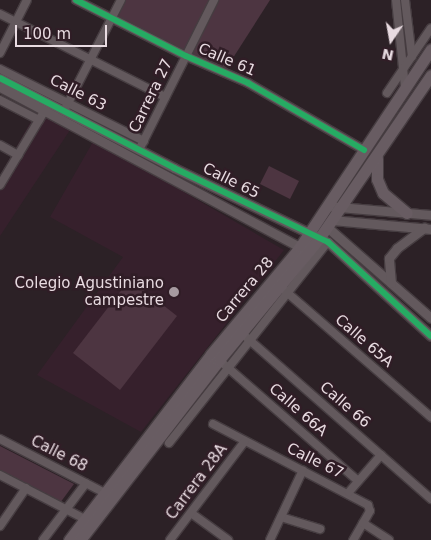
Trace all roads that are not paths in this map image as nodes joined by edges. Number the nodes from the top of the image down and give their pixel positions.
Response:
1 (27, 0) edge
2 (76, 0) edge
3 (121, 0) edge
4 (214, 0) edge
5 (396, 0) edge
6 (405, 0) edge
7 (0, 14) edge
8 (111, 19) junction
9 (16, 22) junction
10 (431, 28) edge
11 (431, 49) edge
12 (0, 53) edge
13 (186, 56) junction
14 (412, 57) junction
15 (90, 60) junction
16 (0, 69) edge
17 (404, 70) junction
18 (431, 75) edge
19 (0, 78) edge
20 (0, 87) edge
21 (406, 87) junction
22 (387, 93) dead end
23 (165, 97) junction
24 (0, 100) edge
25 (66, 107) junction
26 (45, 110) junction
27 (38, 120) junction
28 (372, 137) junction
29 (354, 144) junction
30 (0, 145) edge
31 (141, 145) junction
32 (364, 150) junction
33 (18, 154) junction
34 (377, 156) junction
35 (0, 184) edge
36 (327, 206) junction
37 (340, 207) junction
38 (407, 213) junction
39 (431, 216) edge
40 (330, 224) junction
41 (427, 229) edge
42 (319, 237) junction
43 (304, 249) junction
44 (391, 283) junction
45 (283, 289) junction
46 (431, 318) edge
47 (245, 336) junction
48 (431, 336) edge
49 (219, 360) junction
50 (228, 368) junction
51 (431, 417) edge
52 (213, 424) dead end
53 (0, 439) edge
54 (245, 441) junction
55 (168, 443) dead end
56 (380, 455) junction
57 (303, 470) junction
58 (0, 475) edge
59 (358, 480) junction
60 (86, 483) junction
61 (26, 488) junction
62 (349, 492) junction
63 (105, 493) junction
64 (431, 499) edge
65 (65, 508) junction
66 (3, 514) edge
67 (191, 514) junction
68 (281, 517) junction
69 (85, 520) junction
70 (363, 522) junction
71 (0, 526) edge
72 (320, 529) dead end
73 (76, 539) edge
74 (42, 540) edge
75 (170, 540) edge
76 (228, 540) edge
77 (270, 540) edge
78 (353, 540) edge
79 (389, 540) edge

1 - 9 street
2 - 8 street, Calle 61
3 - 8 street
4 - 13 street, Carrera 27
5 - 17 street
6 - 14 street
7 - 9 street
8 - 13 street, Calle 61
8 - 15 street
9 - 12 street
9 - 15 street
10 - 14 street
11 - 21 main road, Carrera 28
13 - 23 street, Carrera 27
13 - 29 street, Calle 61
14 - 17 street
15 - 23 street
15 - 25 street
16 - 25 street, Calle 63
17 - 21 street
17 - 22 street
18 - 34 main road, Carrera 28
19 - 25 street, Calle 65
20 - 26 street, Calle 65
21 - 28 main road, Carrera 28
23 - 31 street, Carrera 27
24 - 27 street
25 - 31 street, Calle 65
26 - 27 street
26 - 43 street, Calle 65
27 - 33 street
28 - 29 street
28 - 32 main road, Carrera 28
29 - 32 street, Calle 61
30 - 33 street
31 - 42 street, Calle 65
32 - 36 main road, Carrera 28
33 - 35 street
34 - 37 main road, Carrera 28
34 - 38 main road
36 - 37 street
36 - 42 main road, Carrera 28
37 - 38 street
37 - 40 main road, Carrera 28
38 - 39 street
40 - 41 street
40 - 42 main road, Carrera 28
40 - 44 street
41 - 44 street
42 - 43 main road, Carrera 28
42 - 45 street
42 - 48 street, Calle 65
43 - 45 main road, Carrera 28
43 - 63 main road, Carrera 28
44 - 46 street
45 - 47 main road, Carrera 28
45 - 51 street, Calle 65A
47 - 49 main road, Carrera 28
47 - 50 street
47 - 56 street, Calle 66
49 - 50 street, Calle 66A
49 - 73 main road, Carrera 28
50 - 55 street
50 - 59 street, Calle 66A
52 - 54 street, Calle 67
53 - 60 street, Calle 68
54 - 57 street, Calle 67
54 - 67 street, Carrera 28A
56 - 59 street
56 - 64 street, Calle 66
57 - 62 street, Calle 67
57 - 68 street
58 - 61 street
59 - 62 street
60 - 63 street, Calle 68
60 - 65 street
61 - 65 street
61 - 66 street
62 - 70 street, Calle 67
63 - 69 main road, Carrera 28
65 - 69 street
65 - 74 street
66 - 71 street
67 - 75 street, Carrera 28A
67 - 76 street
68 - 72 street
68 - 77 street
69 - 73 main road, Carrera 28
70 - 78 street
70 - 79 street

